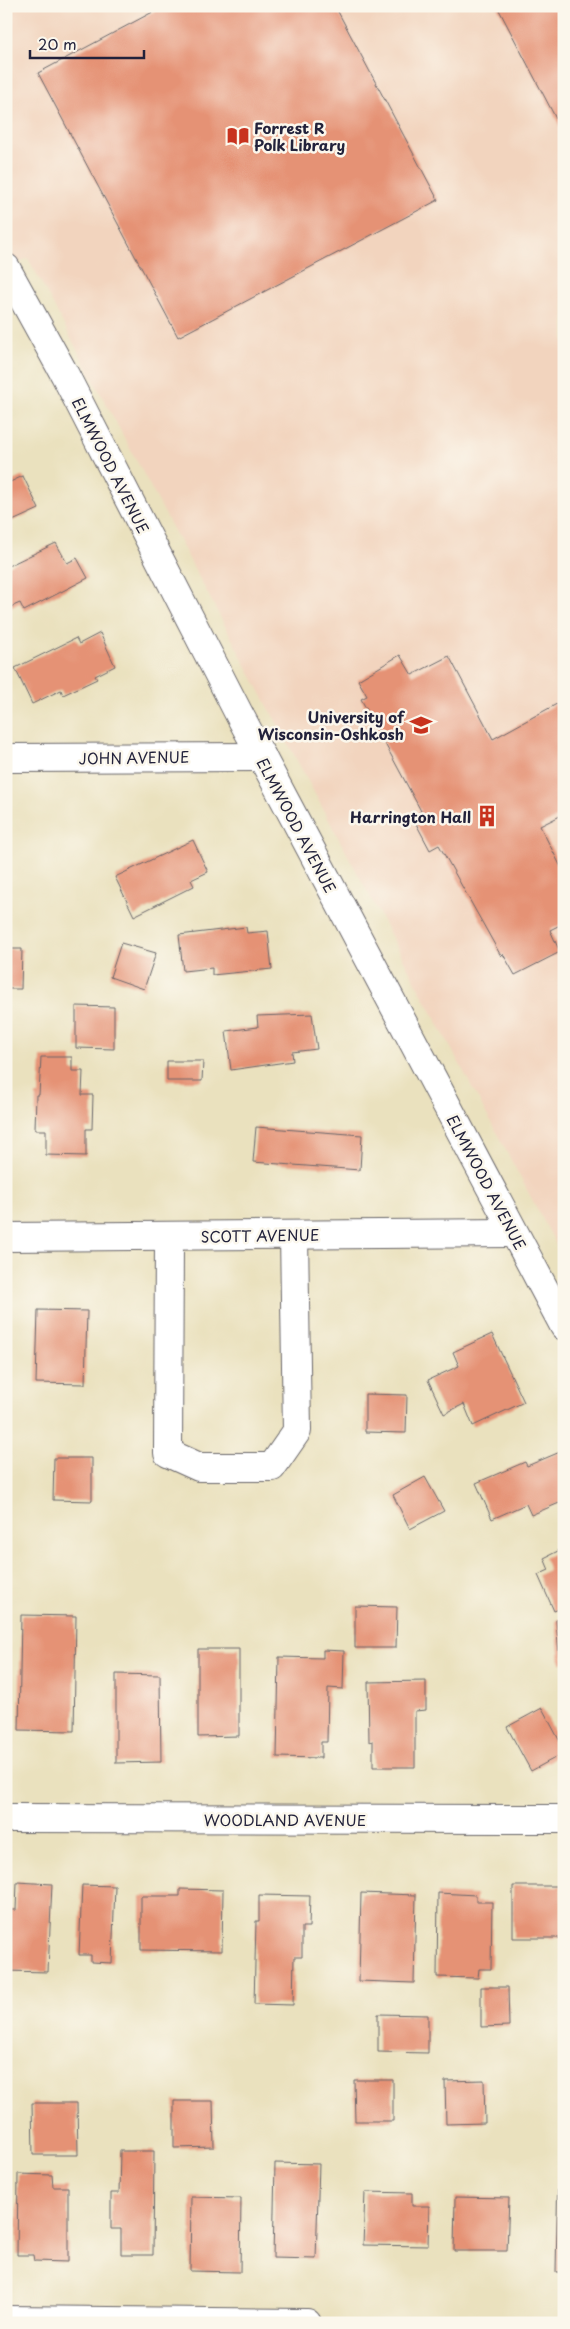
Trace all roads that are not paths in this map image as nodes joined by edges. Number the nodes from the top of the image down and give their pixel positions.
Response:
1 (6, 268) edge
2 (262, 757) junction
3 (6, 758) edge
4 (514, 1233) junction
5 (294, 1235) junction
6 (169, 1236) junction
7 (6, 1237) edge
8 (564, 1326) edge
9 (6, 1818) edge
10 (564, 1819) edge
11 (6, 2320) edge
12 (306, 2323) edge

1 - 2 street, ELMWOOD AVENUE
2 - 3 street, JOHN AVENUE
2 - 4 street, ELMWOOD AVENUE
4 - 5 street, SCOTT AVENUE
4 - 8 street, ELMWOOD AVENUE
5 - 6 street, SCOTT AVENUE
5 - 6 street
6 - 7 street, SCOTT AVENUE
9 - 10 street, WOODLAND AVENUE
11 - 12 street

